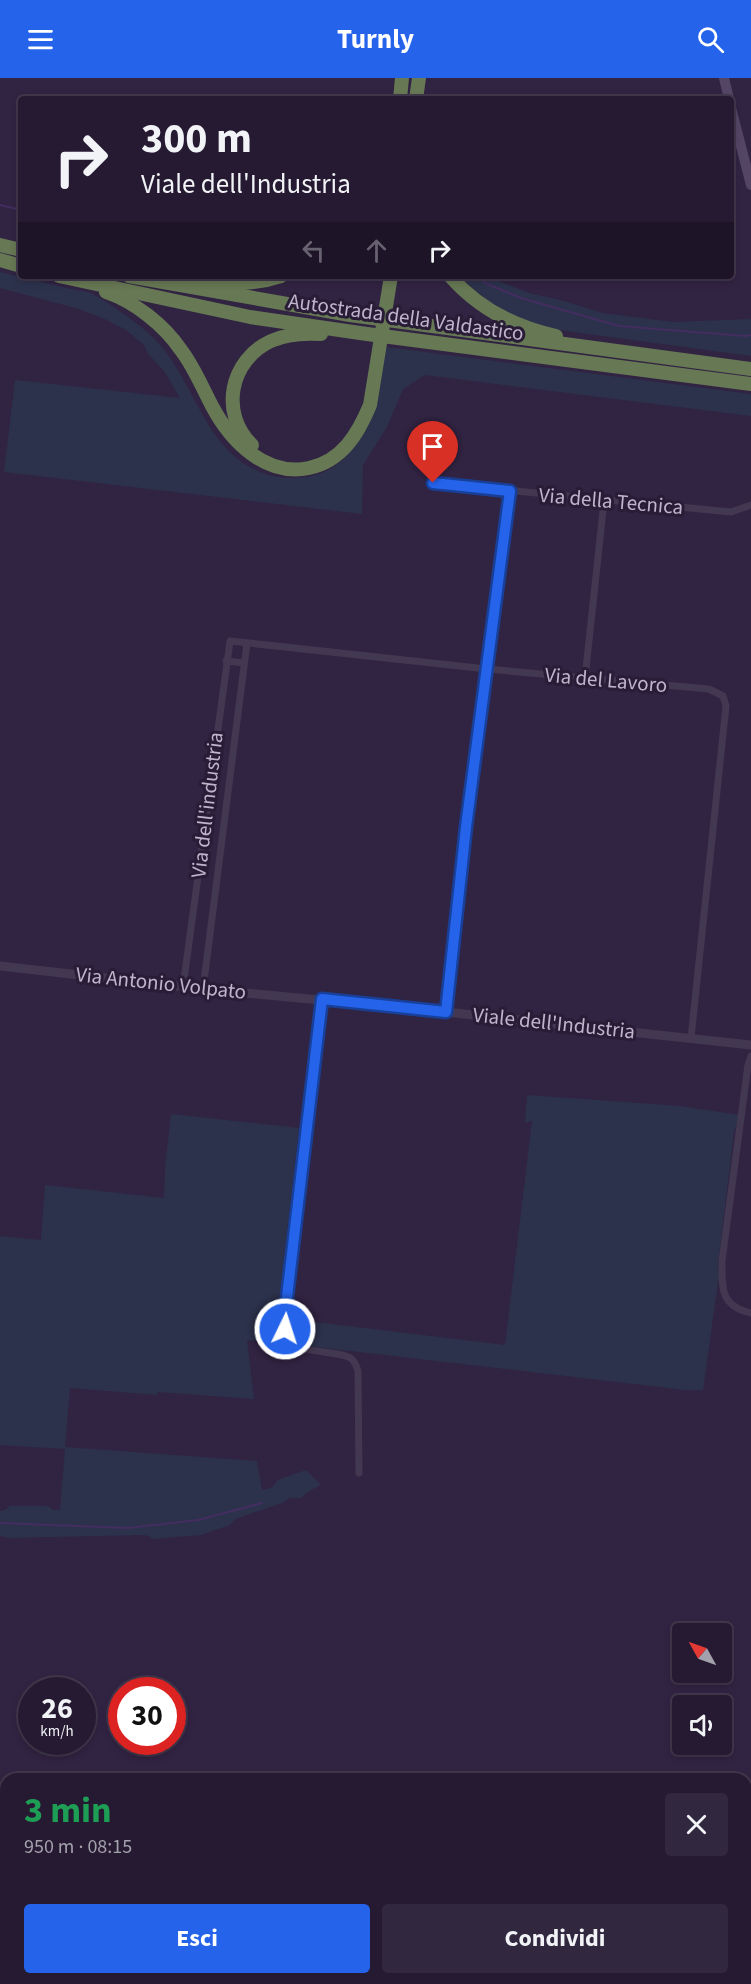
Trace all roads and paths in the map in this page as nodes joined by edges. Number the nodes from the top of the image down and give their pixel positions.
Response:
1 (402, 78) edge
2 (418, 78) edge
3 (724, 78) edge
4 (400, 96) edge
5 (416, 96) edge
6 (728, 96) edge
7 (734, 119) edge
8 (751, 185) edge
9 (0, 245) edge
10 (18, 249) edge
11 (0, 260) edge
12 (18, 265) edge
13 (66, 279) edge
14 (71, 279) edge
15 (145, 279) edge
16 (187, 279) edge
17 (264, 279) edge
18 (383, 279) edge
19 (390, 279) edge
20 (453, 279) edge
21 (382, 311) junction
22 (374, 340) junction
23 (751, 363) edge
24 (751, 369) edge
25 (751, 384) edge
26 (433, 483) dead end
27 (510, 491) junction
28 (604, 501) junction
29 (751, 506) edge
30 (247, 643) junction
31 (226, 661) junction
32 (244, 663) junction
33 (488, 669) junction
34 (585, 678) junction
35 (0, 966) edge
36 (183, 987) junction
37 (203, 989) junction
38 (322, 999) junction
39 (446, 1012) junction
40 (691, 1038) junction
41 (751, 1045) edge
42 (751, 1056) edge
43 (751, 1313) edge
44 (359, 1473) dead end

1 - 4 highway
2 - 5 highway
3 - 6 main road
7 - 8 main road
9 - 10 highway
11 - 12 highway
13 - 22 highway
14 - 22 highway, Autostrada della Valdastico
15 - 24 highway, Autostrada della Valdastico
16 - 17 highway
18 - 21 highway
19 - 21 highway
20 - 23 highway
21 - 22 highway
22 - 22 highway
22 - 25 highway, Autostrada della Valdastico
26 - 27 street, Via della Tecnica
27 - 28 street, Via della Tecnica
27 - 33 street
28 - 29 street, Via della Tecnica
28 - 34 street
30 - 31 street, Via dell'industria
30 - 32 street, Via dell'industria
30 - 33 street
31 - 32 street
31 - 36 street, Via dell'industria
32 - 37 street, Via dell'industria
33 - 34 street, Via del Lavoro
33 - 39 street
34 - 40 street, Via del Lavoro
35 - 36 street, Via Antonio Volpato
36 - 37 street, Via Antonio Volpato
37 - 38 street, Via Antonio Volpato
38 - 39 street, Viale dell'Industria
38 - 44 street
39 - 40 street, Viale dell'Industria
40 - 41 street, Viale dell'Industria
42 - 43 street

